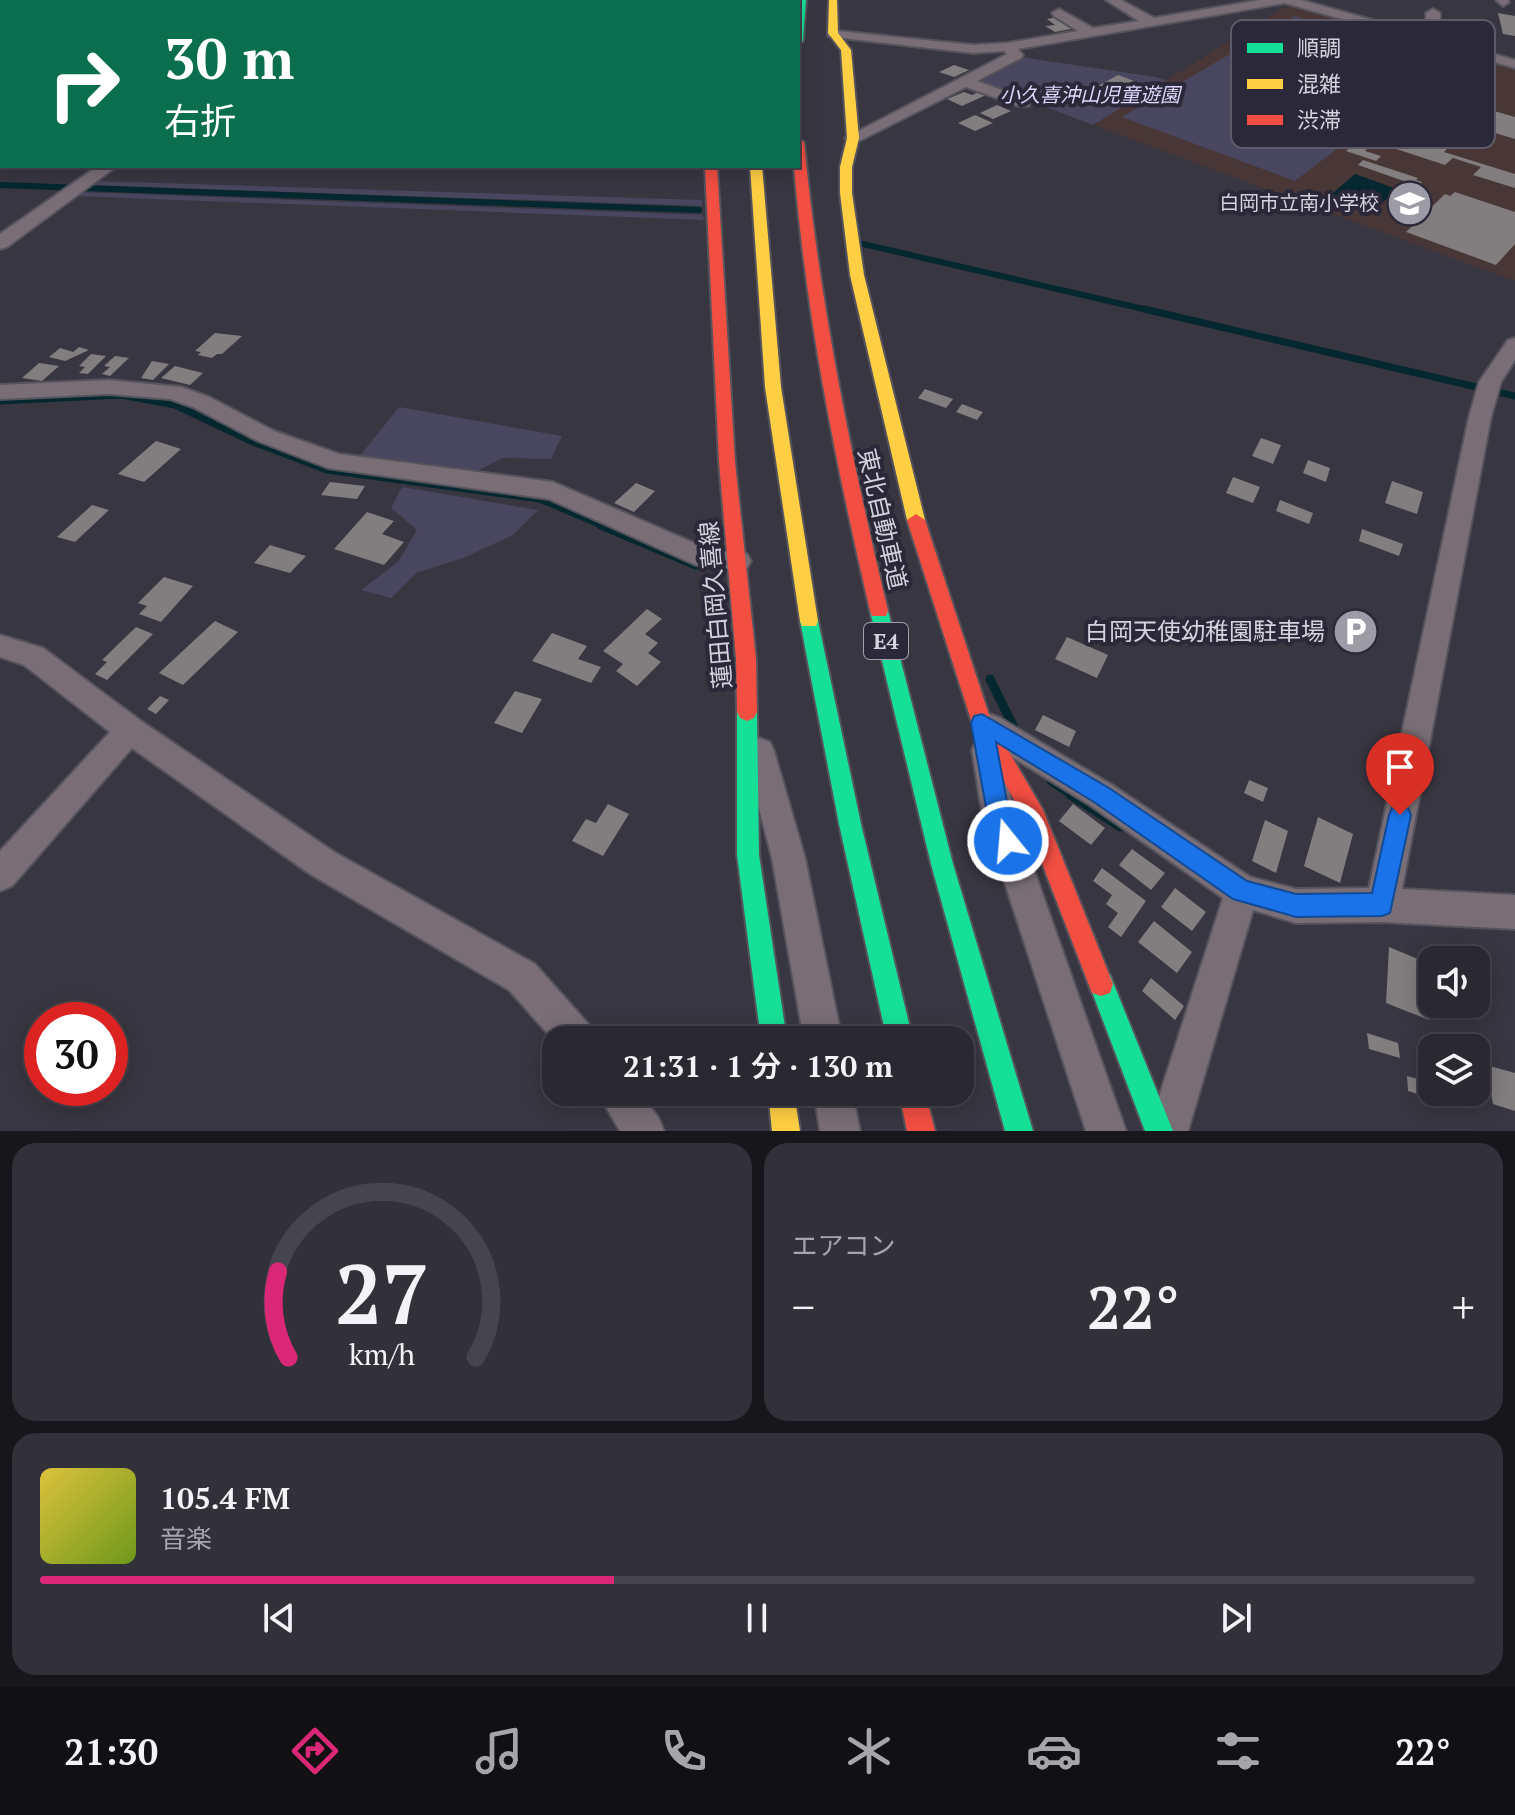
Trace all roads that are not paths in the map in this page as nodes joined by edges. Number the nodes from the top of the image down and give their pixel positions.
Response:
1 (802, 0) edge
2 (833, 0) edge
3 (1112, 0) edge
4 (1285, 0) edge
5 (1059, 13) dead end
6 (1433, 13) dead end
7 (800, 20) edge
8 (1377, 20) edge
9 (1433, 20) edge
10 (1153, 23) junction
11 (833, 33) junction
12 (1091, 33) junction
13 (1007, 47) junction
14 (1495, 55) edge
15 (1515, 64) edge
16 (967, 82) junction
17 (1024, 103) dead end
18 (853, 138) junction
19 (106, 168) edge
20 (711, 168) edge
21 (756, 168) edge
22 (799, 168) edge
23 (0, 243) edge
24 (1515, 344) edge
25 (0, 392) edge
26 (738, 561) junction
27 (0, 646) edge
28 (748, 717) junction
29 (982, 723) junction
30 (130, 730) junction
31 (0, 875) edge
32 (1242, 891) junction
33 (1382, 905) junction
34 (1515, 912) edge
35 (566, 1026) edge
36 (772, 1026) edge
37 (820, 1026) edge
38 (897, 1026) edge
39 (626, 1106) edge
40 (783, 1106) edge
41 (836, 1106) edge
42 (915, 1106) edge
43 (644, 1131) edge
44 (786, 1131) edge
45 (840, 1131) edge
46 (921, 1131) edge
47 (1019, 1131) edge
48 (1106, 1131) edge
49 (1159, 1131) edge
50 (1168, 1131) edge

1 - 7 main road
2 - 11 main road
3 - 10 street
4 - 8 street
4 - 10 street
5 - 12 street
6 - 9 street
10 - 12 street
11 - 13 street
11 - 18 main road
12 - 13 street
13 - 16 street
14 - 15 street
16 - 17 street
16 - 18 street
18 - 29 main road
19 - 23 street
20 - 26 main road, 蓮田白岡久喜線
21 - 38 main road
22 - 47 main road, 東北自動車道 / E4
24 - 33 street
25 - 26 street
26 - 28 main road, 蓮田白岡久喜線
27 - 30 street
28 - 36 main road, 蓮田白岡久喜線
28 - 37 street
29 - 32 street
29 - 48 street
29 - 49 main road
30 - 31 street
30 - 35 street
32 - 33 street
32 - 50 street
33 - 34 street
39 - 43 street
40 - 44 main road
41 - 45 street
42 - 46 main road

